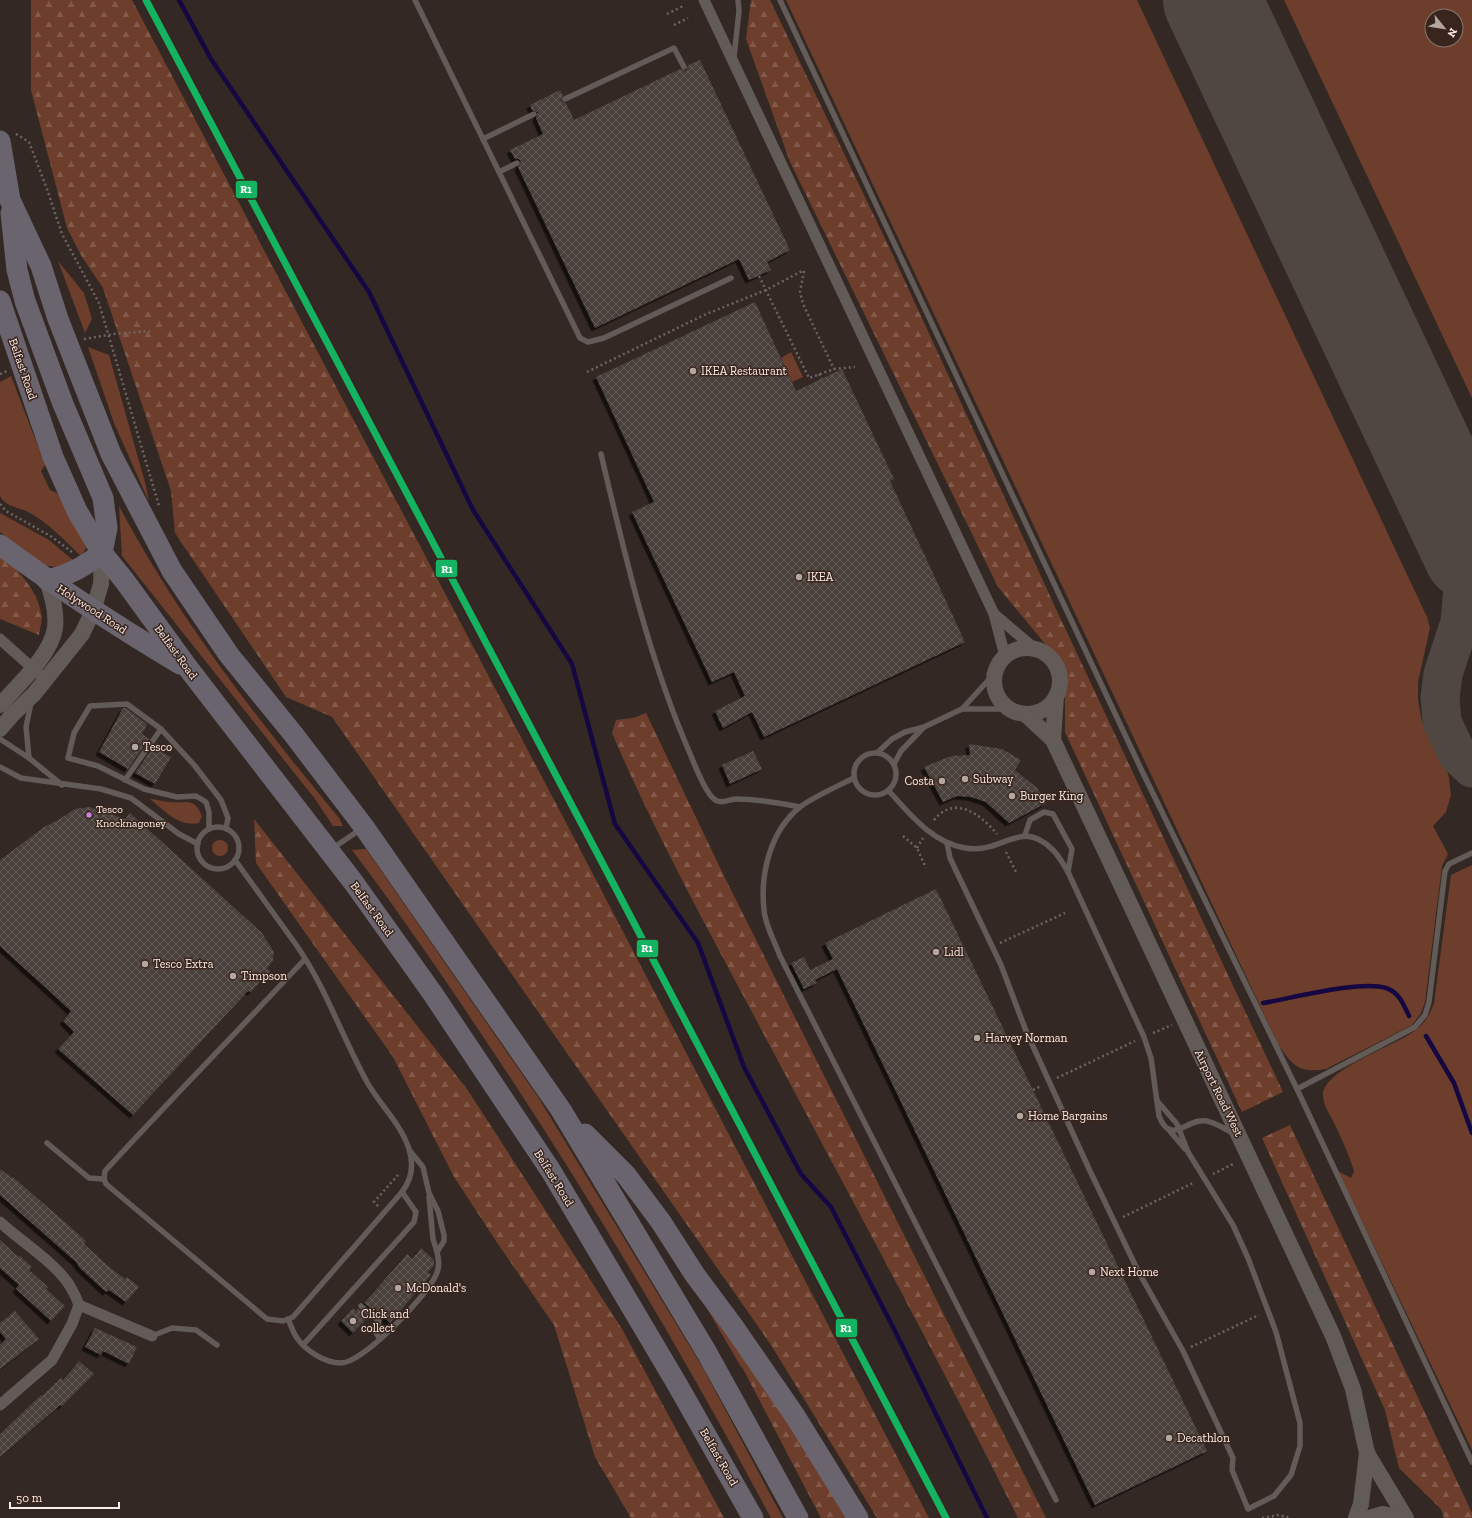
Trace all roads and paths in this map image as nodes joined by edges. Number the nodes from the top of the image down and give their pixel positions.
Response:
1 (415, 0) edge
2 (704, 0) edge
3 (738, 0) edge
4 (780, 0) edge
5 (683, 6) dead end
6 (667, 14) dead end
7 (688, 18) dead end
8 (674, 25) dead end
9 (734, 64) junction
10 (684, 67) dead end
11 (565, 99) dead end
12 (534, 114) dead end
13 (6, 136) edge
14 (483, 139) junction
15 (517, 163) dead end
16 (499, 172) junction
17 (10, 200) junction
18 (759, 276) dead end
19 (731, 278) dead end
20 (766, 290) junction
21 (25, 301) junction
22 (0, 302) edge
23 (58, 319) junction
24 (150, 331) dead end
25 (109, 334) junction
26 (83, 339) dead end
27 (855, 366) dead end
28 (834, 369) junction
29 (7, 371) dead end
30 (587, 372) dead end
31 (0, 374) edge
32 (819, 374) junction
33 (822, 379) dead end
34 (601, 454) dead end
35 (0, 504) edge
36 (160, 508) dead end
37 (0, 545) edge
38 (102, 553) junction
39 (85, 566) junction
40 (47, 580) junction
41 (93, 611) junction
42 (994, 614) junction
43 (0, 639) edge
44 (1034, 648) junction
45 (1005, 656) junction
46 (32, 668) junction
47 (188, 668) junction
48 (994, 674) junction
49 (46, 679) junction
50 (34, 694) junction
51 (1056, 696) junction
52 (0, 705) edge
53 (962, 709) junction
54 (1008, 709) junction
55 (1025, 714) junction
56 (924, 727) junction
57 (161, 728) junction
58 (0, 729) edge
59 (0, 739) edge
60 (1053, 740) junction
61 (878, 752) junction
62 (29, 758) junction
63 (894, 764) junction
64 (0, 767) edge
65 (854, 778) junction
66 (125, 780) junction
67 (62, 785) junction
68 (888, 790) junction
69 (800, 807) junction
70 (934, 820) dead end
71 (364, 827) junction
72 (209, 829) junction
73 (226, 829) junction
74 (997, 834) dead end
75 (1025, 835) junction
76 (903, 836) dead end
77 (924, 838) dead end
78 (947, 843) junction
79 (198, 844) junction
80 (917, 848) junction
81 (329, 852) junction
82 (1006, 852) dead end
83 (1472, 853) edge
84 (235, 860) junction
85 (926, 868) dead end
86 (1068, 872) junction
87 (1017, 874) dead end
88 (1065, 913) dead end
89 (992, 947) junction
90 (306, 959) junction
91 (1184, 1019) junction
92 (1144, 1037) junction
93 (1050, 1082) junction
94 (1297, 1089) junction
95 (1033, 1090) dead end
96 (1158, 1102) junction
97 (561, 1110) junction
98 (1179, 1129) junction
99 (1169, 1130) junction
100 (1240, 1137) junction
101 (47, 1143) dead end
102 (409, 1151) junction
103 (1188, 1152) junction
104 (1249, 1156) junction
105 (398, 1175) dead end
106 (1204, 1178) junction
107 (104, 1179) junction
108 (402, 1192) junction
109 (429, 1192) junction
110 (384, 1212) junction
111 (1115, 1221) junction
112 (0, 1222) edge
113 (437, 1252) junction
114 (79, 1305) junction
115 (361, 1306) dead end
116 (1259, 1314) dead end
117 (288, 1319) junction
118 (152, 1336) joint
119 (380, 1339) junction
120 (217, 1345) dead end
121 (304, 1345) junction
122 (1183, 1351) junction
123 (0, 1405) edge
124 (1367, 1453) junction
125 (1472, 1462) edge
126 (1056, 1500) dead end
127 (752, 1518) edge
128 (798, 1518) edge
129 (858, 1518) edge
130 (1262, 1518) edge
131 (1290, 1518) edge
132 (1356, 1518) edge
133 (1369, 1518) edge
134 (1400, 1518) edge
135 (1406, 1518) edge

1 - 14 lane
2 - 9 street
3 - 9 lane
4 - 94 lane
5 - 6 path
7 - 8 path
9 - 42 street
10 - 11 lane
12 - 14 lane
13 - 17 highway
13 - 25 path
14 - 16 lane
15 - 16 lane
16 - 19 lane
17 - 21 highway
17 - 23 highway
18 - 20 path
20 - 28 path
20 - 30 path
20 - 32 path
21 - 22 highway
21 - 23 highway
21 - 38 highway
22 - 38 highway, Belfast Road
23 - 71 highway
24 - 25 path
25 - 26 path
25 - 36 path
27 - 28 path
28 - 32 path
29 - 31 path
32 - 33 path
34 - 69 lane
35 - 39 path
37 - 40 highway, Holywood Road
38 - 39 highway
38 - 41 street
38 - 47 highway, Belfast Road
39 - 40 highway
40 - 41 highway, Holywood Road
40 - 46 street
41 - 47 highway, Holywood Road
41 - 49 street
42 - 44 street
42 - 45 street
43 - 46 street
44 - 45 street
44 - 51 street
45 - 48 street
46 - 49 street
46 - 52 street
47 - 81 highway, Belfast Road
48 - 53 lane
48 - 54 street
49 - 50 street
50 - 58 street
50 - 62 lane
51 - 55 street
51 - 60 street, Airport Road West
53 - 54 lane
53 - 56 lane
54 - 55 street
55 - 60 street, Airport Road West
56 - 61 lane
56 - 63 lane
57 - 66 lane
57 - 66 lane
57 - 73 lane
59 - 62 lane
60 - 91 street, Airport Road West
61 - 63 lane
61 - 65 lane
62 - 67 lane
63 - 68 lane
64 - 67 lane
65 - 68 lane
65 - 69 lane
66 - 72 lane
67 - 79 lane
68 - 78 lane
69 - 126 lane
70 - 74 path
71 - 81 lane
71 - 97 highway
72 - 73 lane
72 - 79 lane
73 - 84 lane
75 - 78 lane
75 - 86 lane
75 - 86 lane
76 - 80 path
77 - 80 path
78 - 89 lane
79 - 84 lane
80 - 85 path
81 - 127 highway, Belfast Road
82 - 87 path
83 - 94 lane
84 - 90 lane
86 - 92 lane
88 - 89 path
89 - 93 lane
90 - 102 lane
90 - 107 lane
91 - 92 path
91 - 100 street, Airport Road West
92 - 93 path
92 - 96 lane
93 - 95 path
93 - 111 lane
94 - 125 lane
96 - 98 lane
96 - 99 lane
97 - 128 highway
97 - 129 highway
98 - 99 lane
98 - 100 lane
98 - 103 lane
99 - 103 lane
100 - 104 street, Airport Road West
101 - 107 lane
102 - 108 lane
102 - 109 lane
103 - 106 lane
104 - 106 path
104 - 124 street, Airport Road West
105 - 110 path
106 - 111 path
106 - 122 lane
107 - 117 lane
108 - 110 lane
108 - 121 lane
109 - 113 lane
109 - 113 lane
110 - 117 lane
111 - 122 lane
112 - 114 street
113 - 119 lane
114 - 118 street
114 - 123 street
115 - 119 lane
116 - 122 path
117 - 121 lane
118 - 120 lane
119 - 121 lane
124 - 132 street, Airport Road West
124 - 135 street, Airport Road West
130 - 131 path
133 - 134 street

